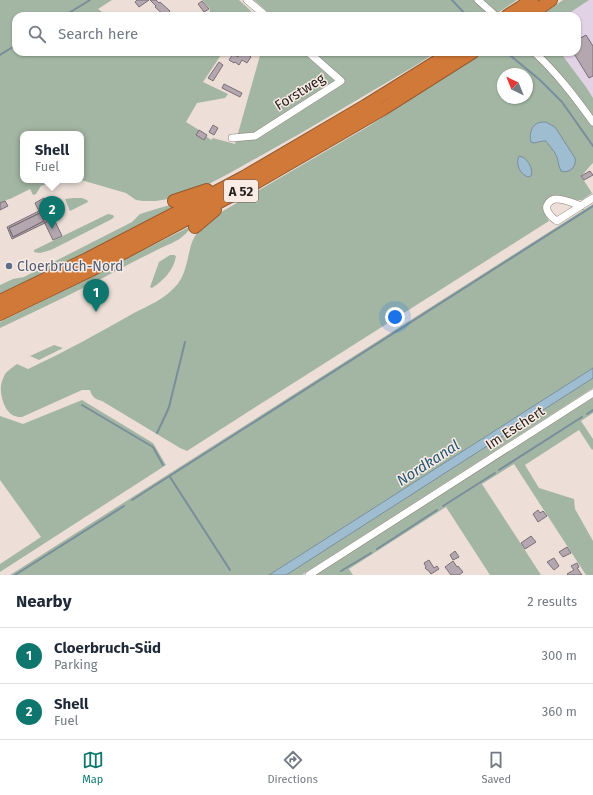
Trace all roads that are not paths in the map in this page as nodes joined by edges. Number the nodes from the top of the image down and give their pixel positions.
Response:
1 (247, 0) edge
2 (478, 0) edge
3 (532, 0) edge
4 (551, 0) edge
5 (261, 12) edge
6 (492, 12) edge
7 (513, 12) edge
8 (534, 12) edge
9 (312, 56) edge
10 (446, 56) edge
11 (467, 56) edge
12 (539, 56) edge
13 (593, 122) edge
14 (232, 138) dead end
15 (244, 177) junction
16 (257, 182) junction
17 (593, 198) edge
18 (174, 201) dead end
19 (581, 206) junction
20 (195, 227) dead end
21 (0, 301) edge
22 (0, 314) edge
23 (593, 393) edge
24 (309, 575) edge

1 - 5 street
2 - 6 street
3 - 7 highway
4 - 8 highway
9 - 14 street, Forstweg
10 - 15 highway, A 52
11 - 16 highway, A 52
12 - 13 street
15 - 18 highway
15 - 21 highway, A 52
16 - 20 highway
16 - 22 highway, A 52
17 - 19 street
19 - 19 street
23 - 24 street, Im Eschert

